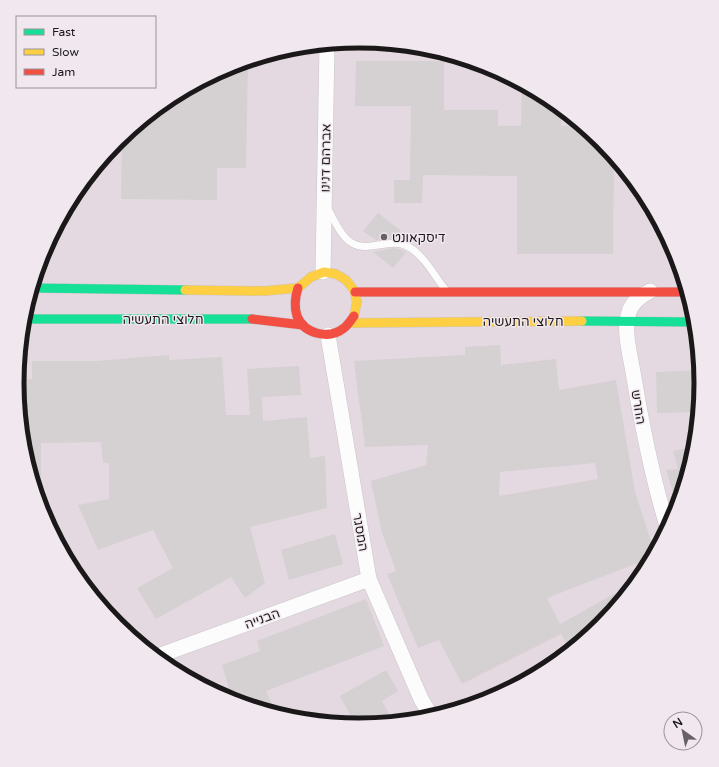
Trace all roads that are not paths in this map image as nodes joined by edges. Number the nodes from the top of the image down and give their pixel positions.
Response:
1 (327, 50) edge
2 (324, 203) junction
3 (322, 272) junction
4 (38, 288) edge
5 (298, 288) junction
6 (447, 291) junction
7 (650, 291) junction
8 (355, 292) junction
9 (682, 292) edge
10 (30, 319) edge
11 (627, 321) junction
12 (690, 322) edge
13 (350, 323) junction
14 (302, 326) junction
15 (328, 335) junction
16 (665, 520) edge
17 (369, 579) junction
18 (162, 655) edge
19 (429, 712) edge

1 - 2 street, אברהם דנינו
2 - 3 street, אברהם דנינו
2 - 6 lane
3 - 5 street
3 - 8 street
4 - 5 street
5 - 14 street
6 - 7 street
6 - 8 street
7 - 9 street
7 - 11 street, החרש
8 - 13 street
10 - 14 street, חלוצי התעשיה
11 - 12 street, חלוצי התעשיה
11 - 13 street, חלוצי התעשיה
11 - 16 street, החרש
13 - 15 street
14 - 15 street, חלוצי התעשיה
15 - 17 street, המסגר
17 - 18 street, הבנייה
17 - 19 street, המסגר

